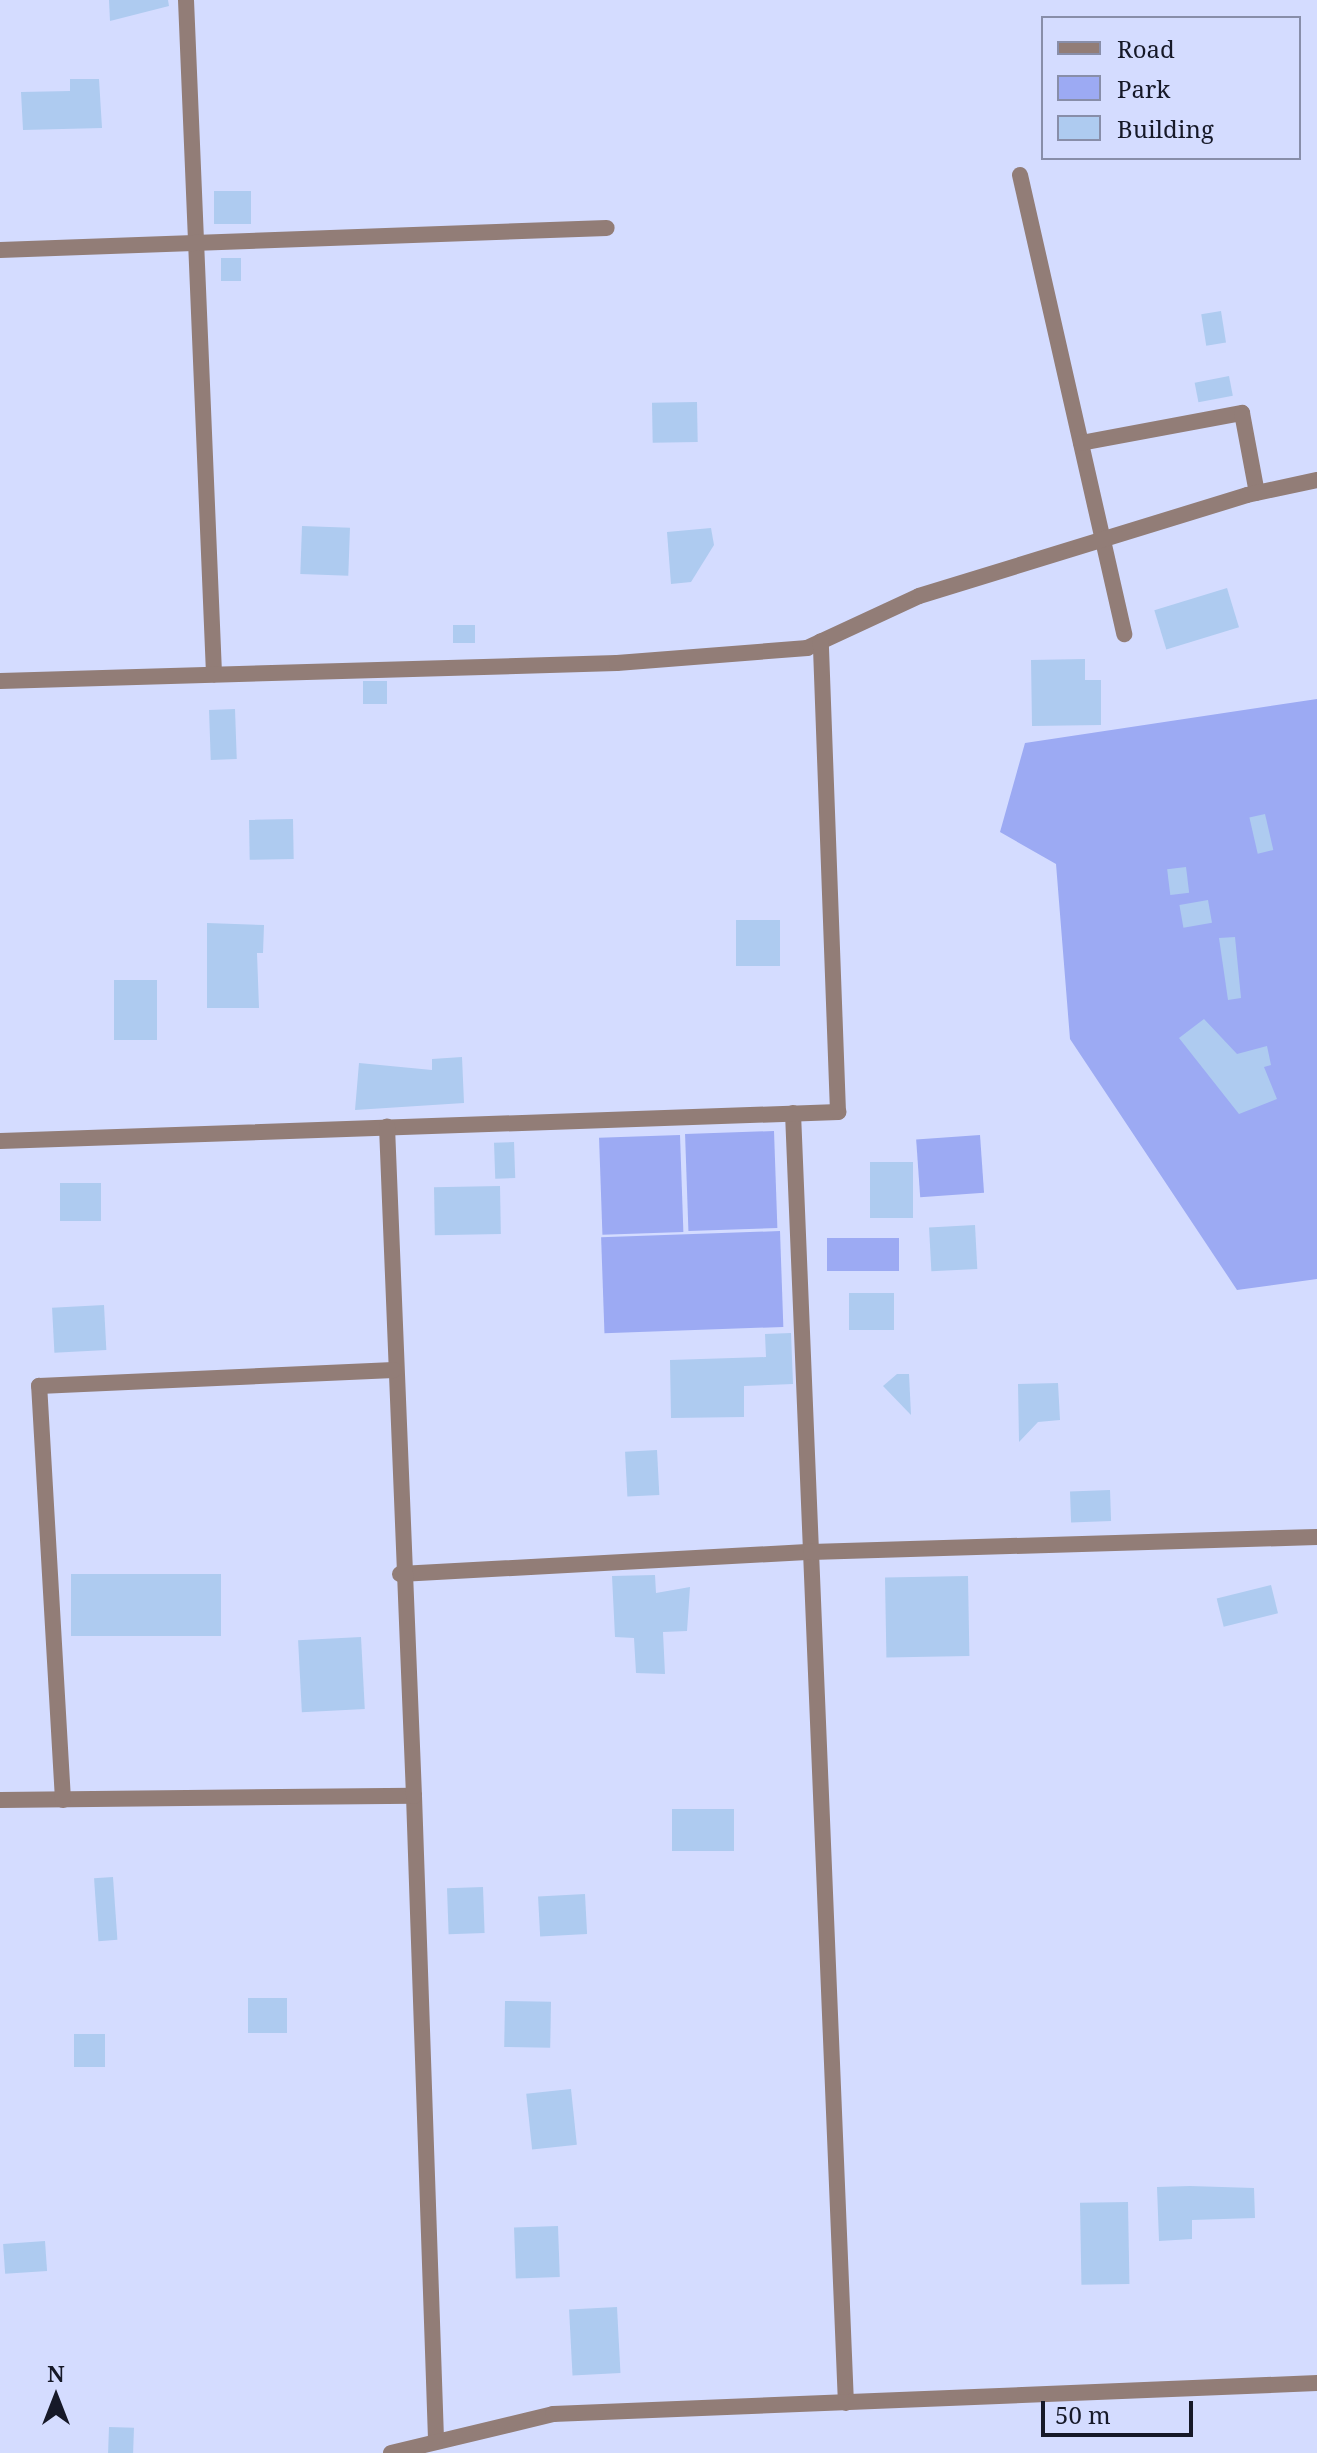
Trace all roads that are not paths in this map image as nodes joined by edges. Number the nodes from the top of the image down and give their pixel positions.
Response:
1 (186, 0) edge
2 (1020, 175) dead end
3 (607, 228) dead end
4 (197, 244) junction
5 (0, 250) edge
6 (1081, 443) junction
7 (1317, 480) edge
8 (1257, 493) junction
9 (1103, 539) junction
10 (1124, 634) dead end
11 (821, 641) junction
12 (214, 674) junction
13 (0, 681) edge
14 (793, 1113) junction
15 (387, 1127) junction
16 (0, 1141) edge
17 (394, 1370) junction
18 (1317, 1537) edge
19 (811, 1552) junction
20 (400, 1574) junction
21 (414, 1796) junction
22 (0, 1800) edge
23 (63, 1800) junction
24 (1317, 2383) edge
25 (846, 2403) junction
26 (436, 2438) junction
27 (391, 2453) edge

1 - 4 street
2 - 6 street
3 - 4 street
4 - 5 street
4 - 12 street
6 - 8 street
6 - 9 street
7 - 8 street
8 - 9 street
9 - 10 street
9 - 11 street
11 - 12 street
11 - 14 street
12 - 13 street
14 - 15 street
14 - 19 street
15 - 16 street
15 - 17 street
17 - 20 street
17 - 23 street
18 - 19 street
19 - 20 street
19 - 25 street
20 - 21 street
21 - 23 street
21 - 26 street
22 - 23 street
24 - 25 street
25 - 26 street
26 - 27 street

